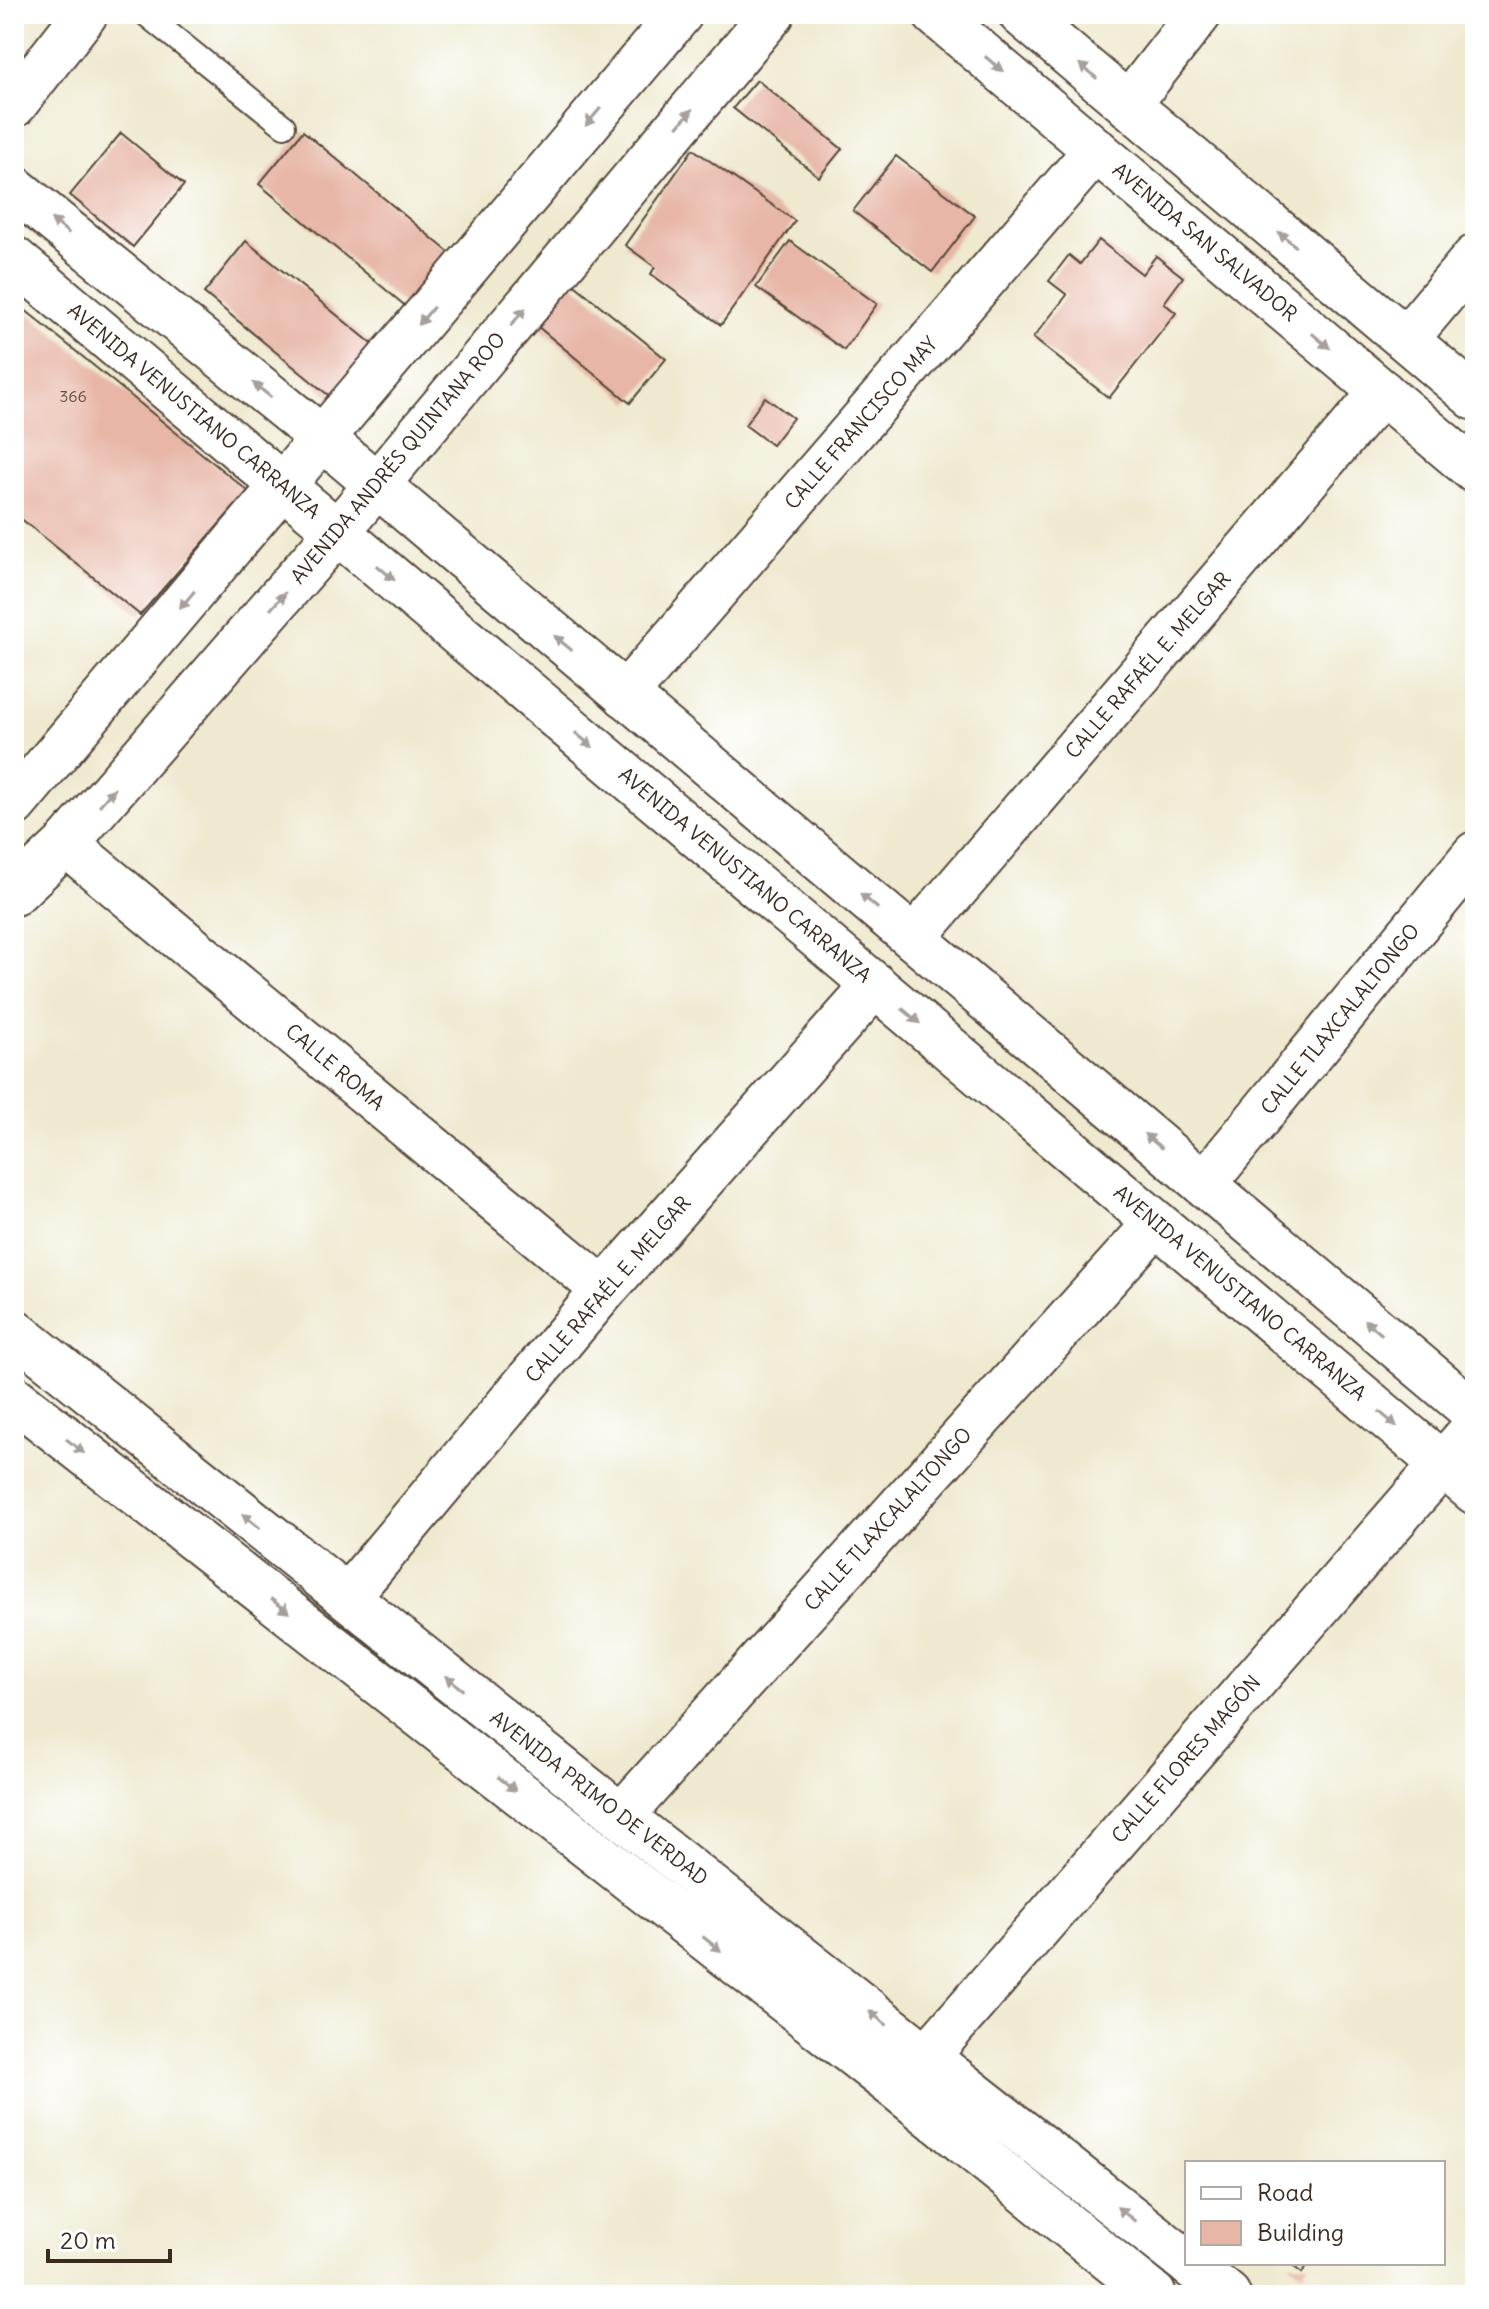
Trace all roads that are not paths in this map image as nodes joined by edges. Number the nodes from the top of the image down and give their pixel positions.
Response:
1 (85, 14) edge
2 (145, 14) edge
3 (680, 14) edge
4 (772, 14) edge
5 (935, 14) edge
6 (1021, 14) edge
7 (1199, 14) edge
8 (14, 105) edge
9 (1128, 105) junction
10 (284, 126) dead end
11 (1096, 150) junction
12 (14, 188) edge
13 (1475, 257) edge
14 (14, 259) edge
15 (1406, 339) junction
16 (1382, 392) junction
17 (1475, 398) edge
18 (323, 439) junction
19 (1475, 471) edge
20 (377, 485) junction
21 (283, 486) junction
22 (337, 532) junction
23 (625, 695) junction
24 (14, 804) edge
25 (66, 844) junction
26 (1475, 854) edge
27 (14, 893) edge
28 (914, 938) junction
29 (875, 985) junction
30 (1204, 1184) junction
31 (1156, 1223) junction
32 (604, 1290) junction
33 (14, 1331) edge
34 (14, 1398) edge
35 (1475, 1413) edge
36 (1475, 1427) edge
37 (1459, 1479) edge
38 (347, 1597) junction
39 (621, 1816) junction
40 (925, 2056) junction
41 (898, 2089) junction
42 (1185, 2261) edge
43 (1190, 2265) edge
44 (1154, 2295) edge
45 (1228, 2295) edge

1 - 8 street
2 - 10 lane
3 -> 18 street
20 -> 4 street, AVENIDA ANDRÉS QUINTANA ROO
5 -> 11 street, AVENIDA SAN SALVADOR
9 -> 6 street
7 - 9 street
15 -> 9 street
11 -> 16 street, AVENIDA SAN SALVADOR
11 - 23 street, CALLE FRANCISCO MAY
18 -> 12 street
13 - 15 street
14 - 21 street, AVENIDA VENUSTIANO CARRANZA
15 - 17 street
16 - 19 street, AVENIDA SAN SALVADOR
16 - 28 street, CALLE RAFAÉL E. MELGAR
18 - 20 street
18 - 21 street
20 - 22 street, AVENIDA ANDRÉS QUINTANA ROO
23 -> 20 street
21 - 22 street, AVENIDA VENUSTIANO CARRANZA
21 -> 24 street
25 -> 22 street, AVENIDA ANDRÉS QUINTANA ROO
22 -> 29 street, AVENIDA VENUSTIANO CARRANZA
28 -> 23 street
25 - 27 street, AVENIDA ANDRÉS QUINTANA ROO
25 - 32 street, CALLE ROMA
26 - 30 street, CALLE TLAXCALALTONGO
30 -> 28 street
29 -> 31 street, AVENIDA VENUSTIANO CARRANZA
29 - 32 street, CALLE RAFAÉL E. MELGAR
35 -> 30 street
31 -> 37 street, AVENIDA VENUSTIANO CARRANZA
31 - 39 street, CALLE TLAXCALALTONGO
32 - 38 street, CALLE RAFAÉL E. MELGAR
38 -> 33 street, AVENIDA PRIMO DE VERDAD
34 -> 41 street
36 - 37 street, CALLE FLORES MAGÓN
37 - 40 street, CALLE FLORES MAGÓN
39 -> 38 street, AVENIDA PRIMO DE VERDAD
40 -> 39 street, AVENIDA PRIMO DE VERDAD
40 - 41 street, CALLE FLORES MAGÓN
42 -> 40 street, AVENIDA PRIMO DE VERDAD
41 - 44 street
43 - 45 street, AVENIDA PRIMO DE VERDAD

